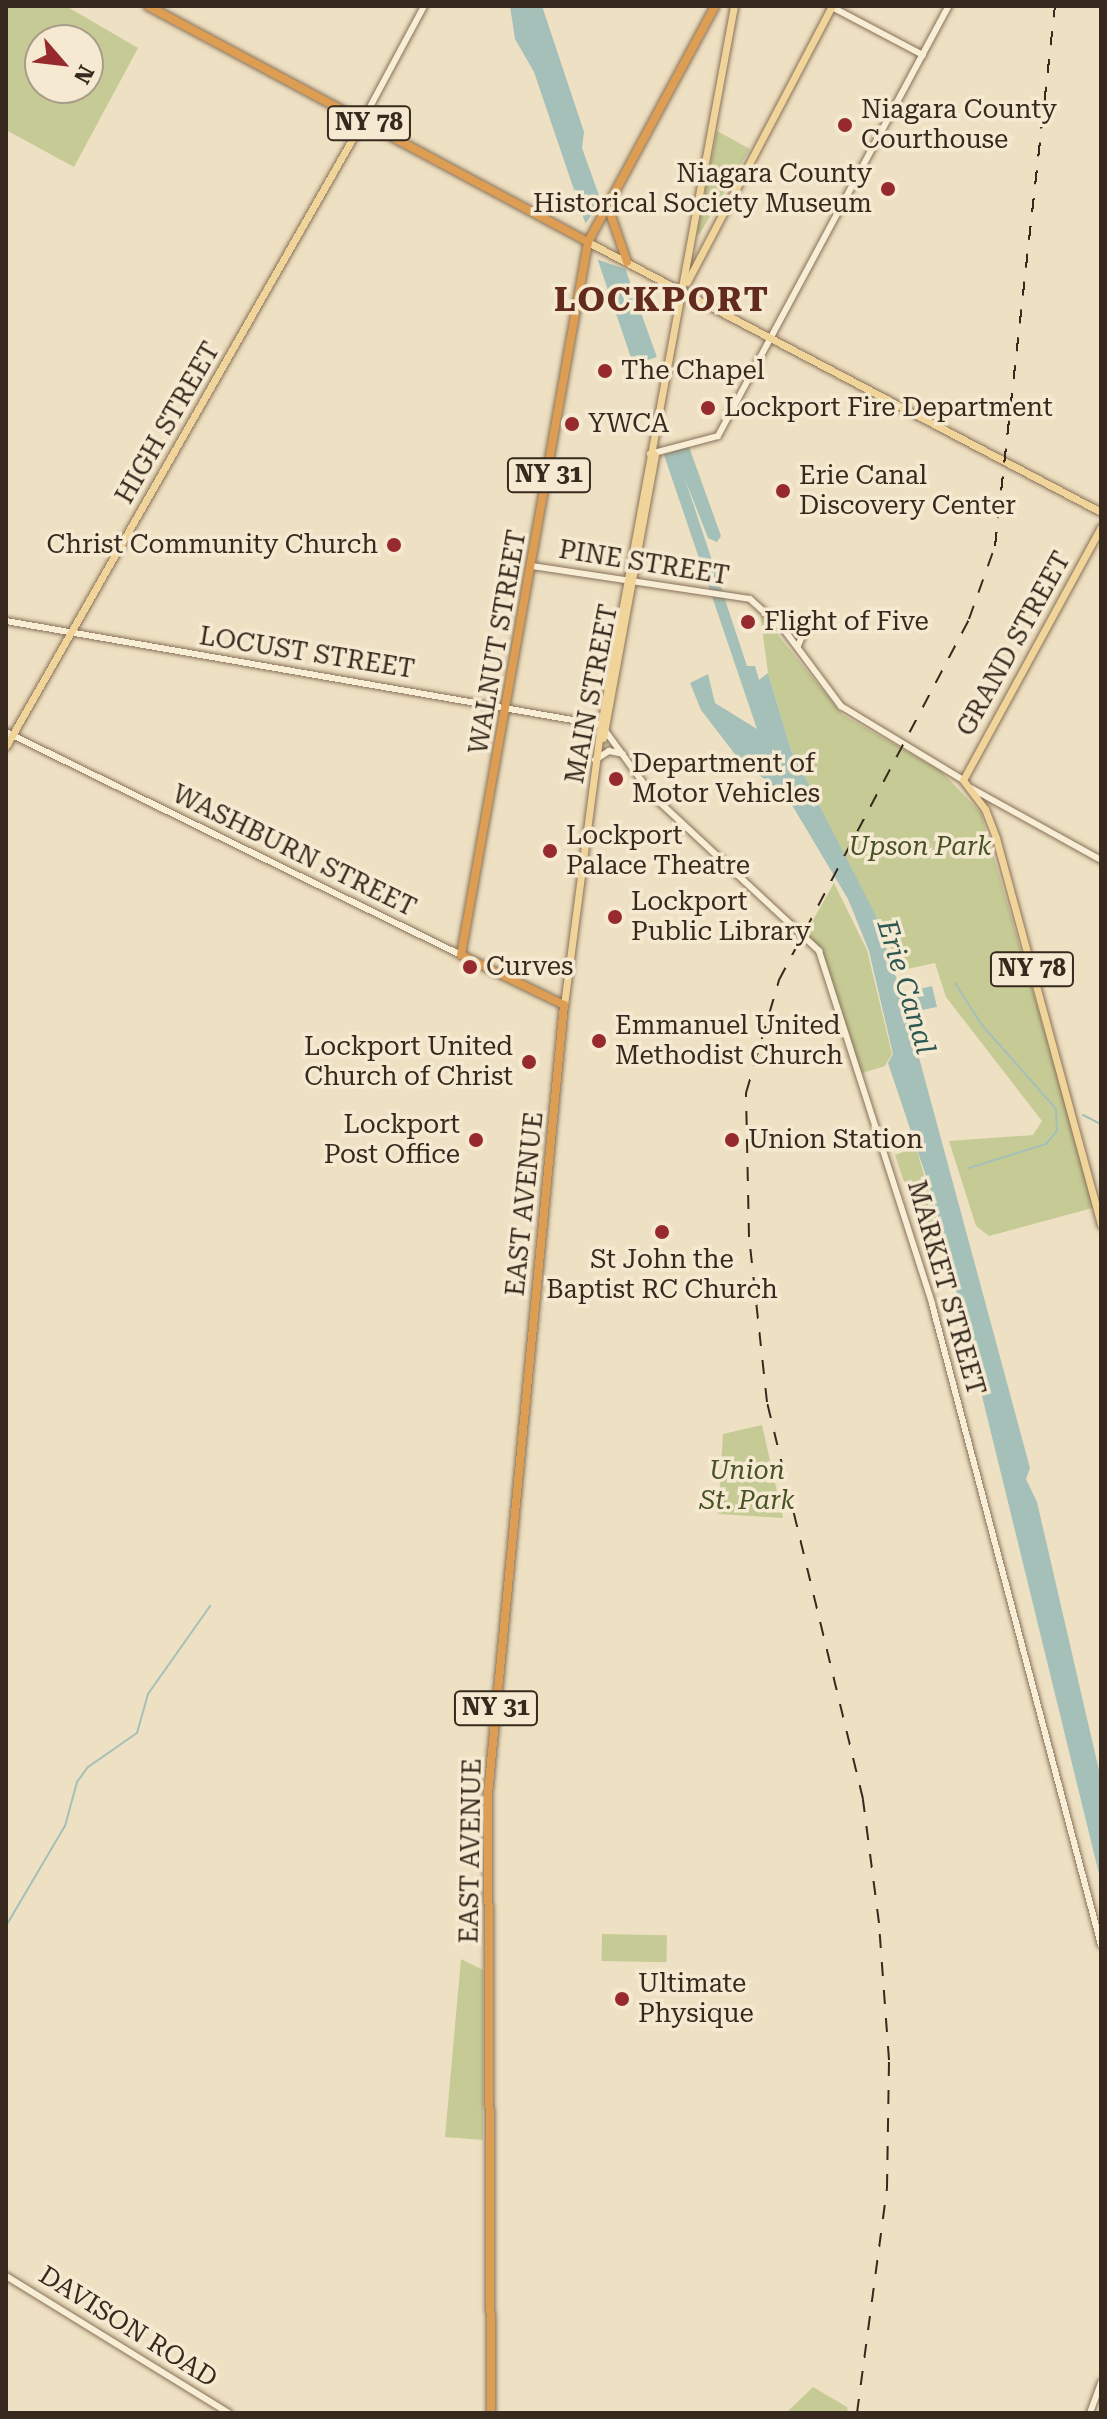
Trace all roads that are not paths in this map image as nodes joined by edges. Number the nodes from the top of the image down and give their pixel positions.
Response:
1 (148, 6) edge
2 (424, 6) edge
3 (715, 6) edge
4 (734, 6) edge
5 (831, 6) edge
6 (949, 6) edge
7 (923, 55) junction
8 (363, 120) junction
9 (610, 204) junction
10 (590, 241) junction
11 (630, 264) junction
12 (683, 291) junction
13 (770, 336) junction
14 (655, 447) junction
15 (1101, 512) edge
16 (1101, 527) edge
17 (532, 566) junction
18 (630, 582) junction
19 (6, 621) edge
20 (806, 626) dead end
21 (71, 633) junction
22 (798, 646) junction
23 (506, 707) junction
24 (603, 728) junction
25 (9, 733) edge
26 (6, 746) edge
27 (623, 754) junction
28 (598, 758) junction
29 (963, 780) junction
30 (971, 788) junction
31 (1007, 811) junction
32 (987, 813) junction
33 (1101, 860) edge
34 (461, 955) junction
35 (564, 1005) junction
36 (1101, 1225) edge
37 (1101, 1945) edge
38 (6, 2276) edge
39 (1101, 2382) edge
40 (229, 2413) edge
41 (491, 2413) edge
42 (1090, 2413) edge

1 - 8 highway, NY 78
2 - 8 street
3 - 9 highway, NY 31
4 - 12 main road
5 - 7 street
5 - 12 main road
6 - 7 street
7 - 13 street
8 - 10 highway, NY 78
8 - 21 main road, HIGH STREET
9 - 10 highway, NY 31
9 - 11 highway
10 - 11 main road, NY 78
10 - 17 highway, WALNUT STREET / NY 31
11 - 12 main road, NY 78
12 - 13 main road, NY 78
12 - 14 main road, MAIN STREET
13 - 14 street
13 - 15 main road, NY 78
14 - 18 main road, MAIN STREET
16 - 29 main road, GRAND STREET
17 - 18 street, PINE STREET
17 - 23 highway, WALNUT STREET / NY 31
18 - 22 street, PINE STREET
18 - 24 main road, MAIN STREET
19 - 21 street, LOCUST STREET
20 - 22 street
21 - 23 street, LOCUST STREET
21 - 25 main road, HIGH STREET
22 - 29 street
23 - 24 street, LOCUST STREET
23 - 34 highway, WALNUT STREET / NY 31
24 - 27 street, MARKET STREET
24 - 28 main road, MAIN STREET
25 - 26 main road, HIGH STREET
25 - 34 street, WASHBURN STREET
27 - 28 street
27 - 37 street, MARKET STREET
28 - 35 main road, MAIN STREET
29 - 30 main road, NY 78
30 - 31 street
30 - 32 main road, NY 78
31 - 32 street
31 - 33 street
32 - 36 main road, NY 78
34 - 35 highway, WASHBURN STREET
35 - 41 highway, EAST AVENUE / NY 31
38 - 40 street, DAVISON ROAD
39 - 42 street

